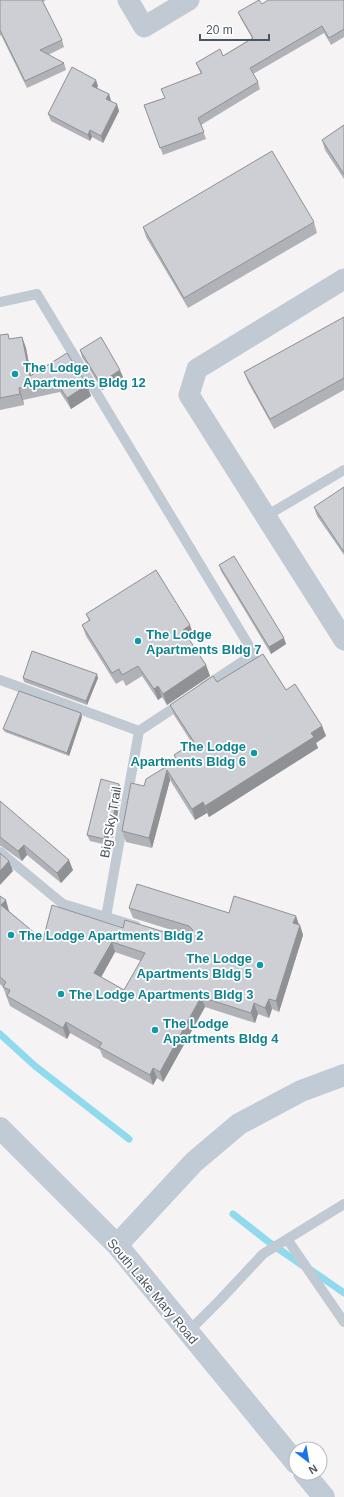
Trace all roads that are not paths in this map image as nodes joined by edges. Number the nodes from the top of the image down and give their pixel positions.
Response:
1 (128, 0) edge
2 (189, 0) edge
3 (344, 279) edge
4 (0, 302) edge
5 (344, 470) edge
6 (266, 516) junction
7 (344, 640) edge
8 (0, 680) edge
9 (139, 731) junction
10 (0, 852) edge
11 (106, 917) junction
12 (144, 929) edge
13 (344, 1074) edge
14 (0, 1128) edge
15 (344, 1204) edge
16 (287, 1239) junction
17 (117, 1245) junction
18 (344, 1322) edge
19 (188, 1332) junction
20 (288, 1453) edge
21 (311, 1481) edge
22 (324, 1497) edge

1 - 2 street
3 - 6 street
4 - 9 lane
5 - 6 lane
6 - 7 street
8 - 9 lane
9 - 11 lane, Big Sky Trail
10 - 11 lane
11 - 12 lane
13 - 17 main road
14 - 17 main road, South Lake Mary Road
15 - 16 lane
16 - 18 lane
16 - 19 lane
17 - 19 main road, South Lake Mary Road
19 - 20 main road, South Lake Mary Road
21 - 22 main road

